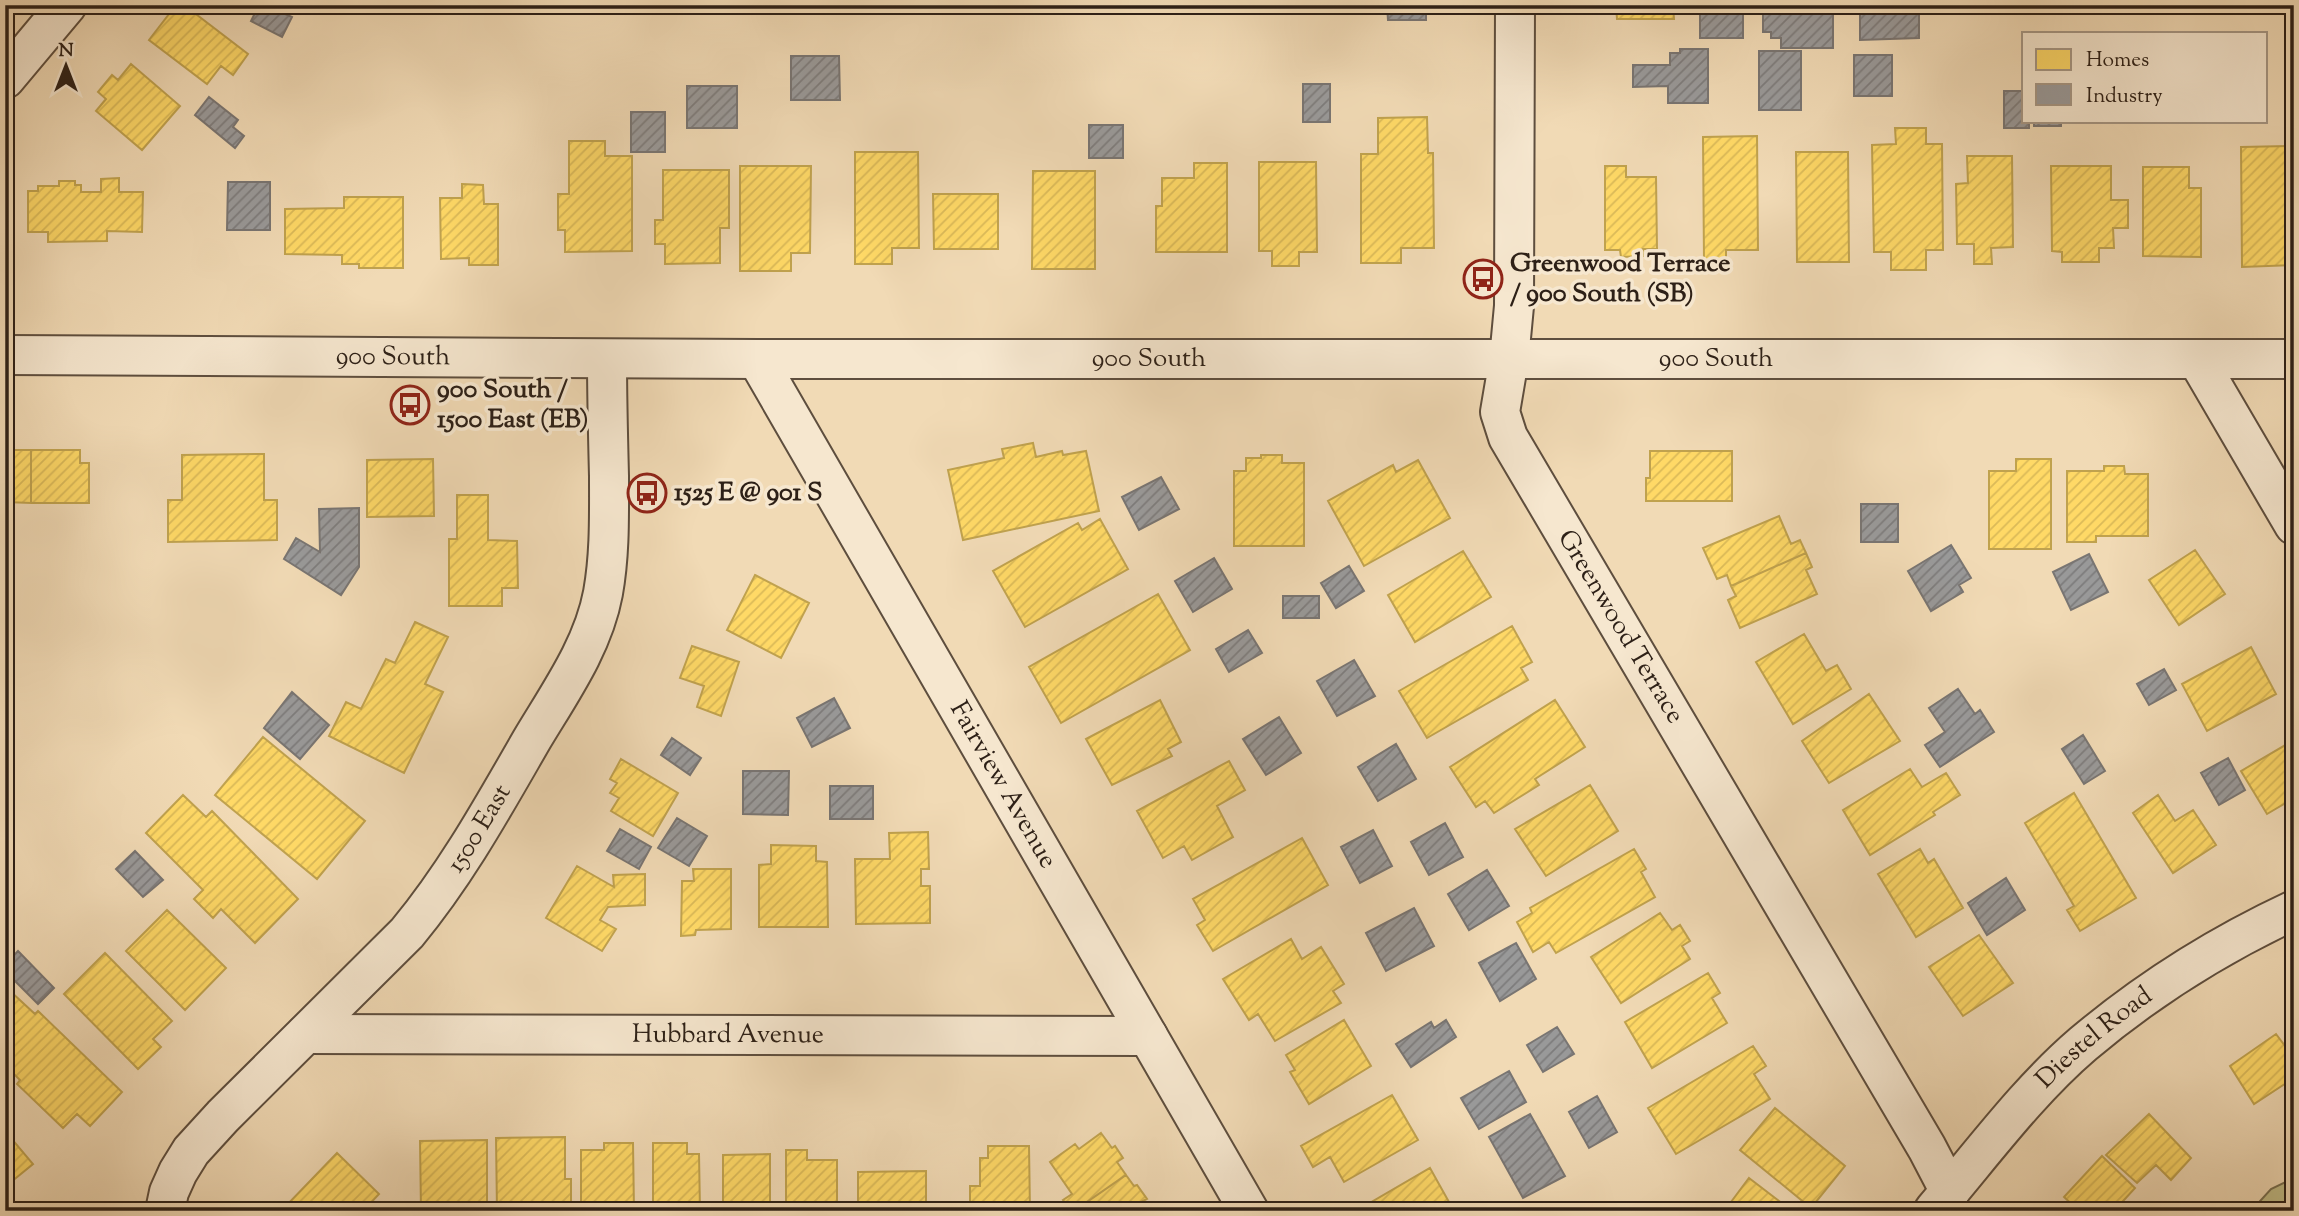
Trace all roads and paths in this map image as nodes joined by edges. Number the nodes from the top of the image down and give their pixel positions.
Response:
1 (67, 5) edge
2 (1514, 5) edge
3 (5, 79) edge
4 (5, 355) edge
5 (607, 359) junction
6 (757, 359) junction
7 (1509, 359) junction
8 (2196, 359) junction
9 (2294, 359) edge
10 (2294, 524) edge
11 (2294, 910) edge
12 (306, 1034) junction
13 (1148, 1036) junction
14 (1942, 1201) edge
15 (165, 1211) edge
16 (1249, 1211) edge

1 - 3 street
2 - 7 street, Greenwood Terrace
4 - 5 street, 900 South
5 - 6 street, 900 South
5 - 12 street, 1500 East
6 - 7 street, 900 South
6 - 13 street, Fairview Avenue
7 - 8 street, 900 South
7 - 14 street, Greenwood Terrace
8 - 9 street, 900 South
8 - 10 street
11 - 14 street, Diestel Road
12 - 13 street, Hubbard Avenue
12 - 15 street, 1500 East
13 - 16 street, Fairview Avenue

